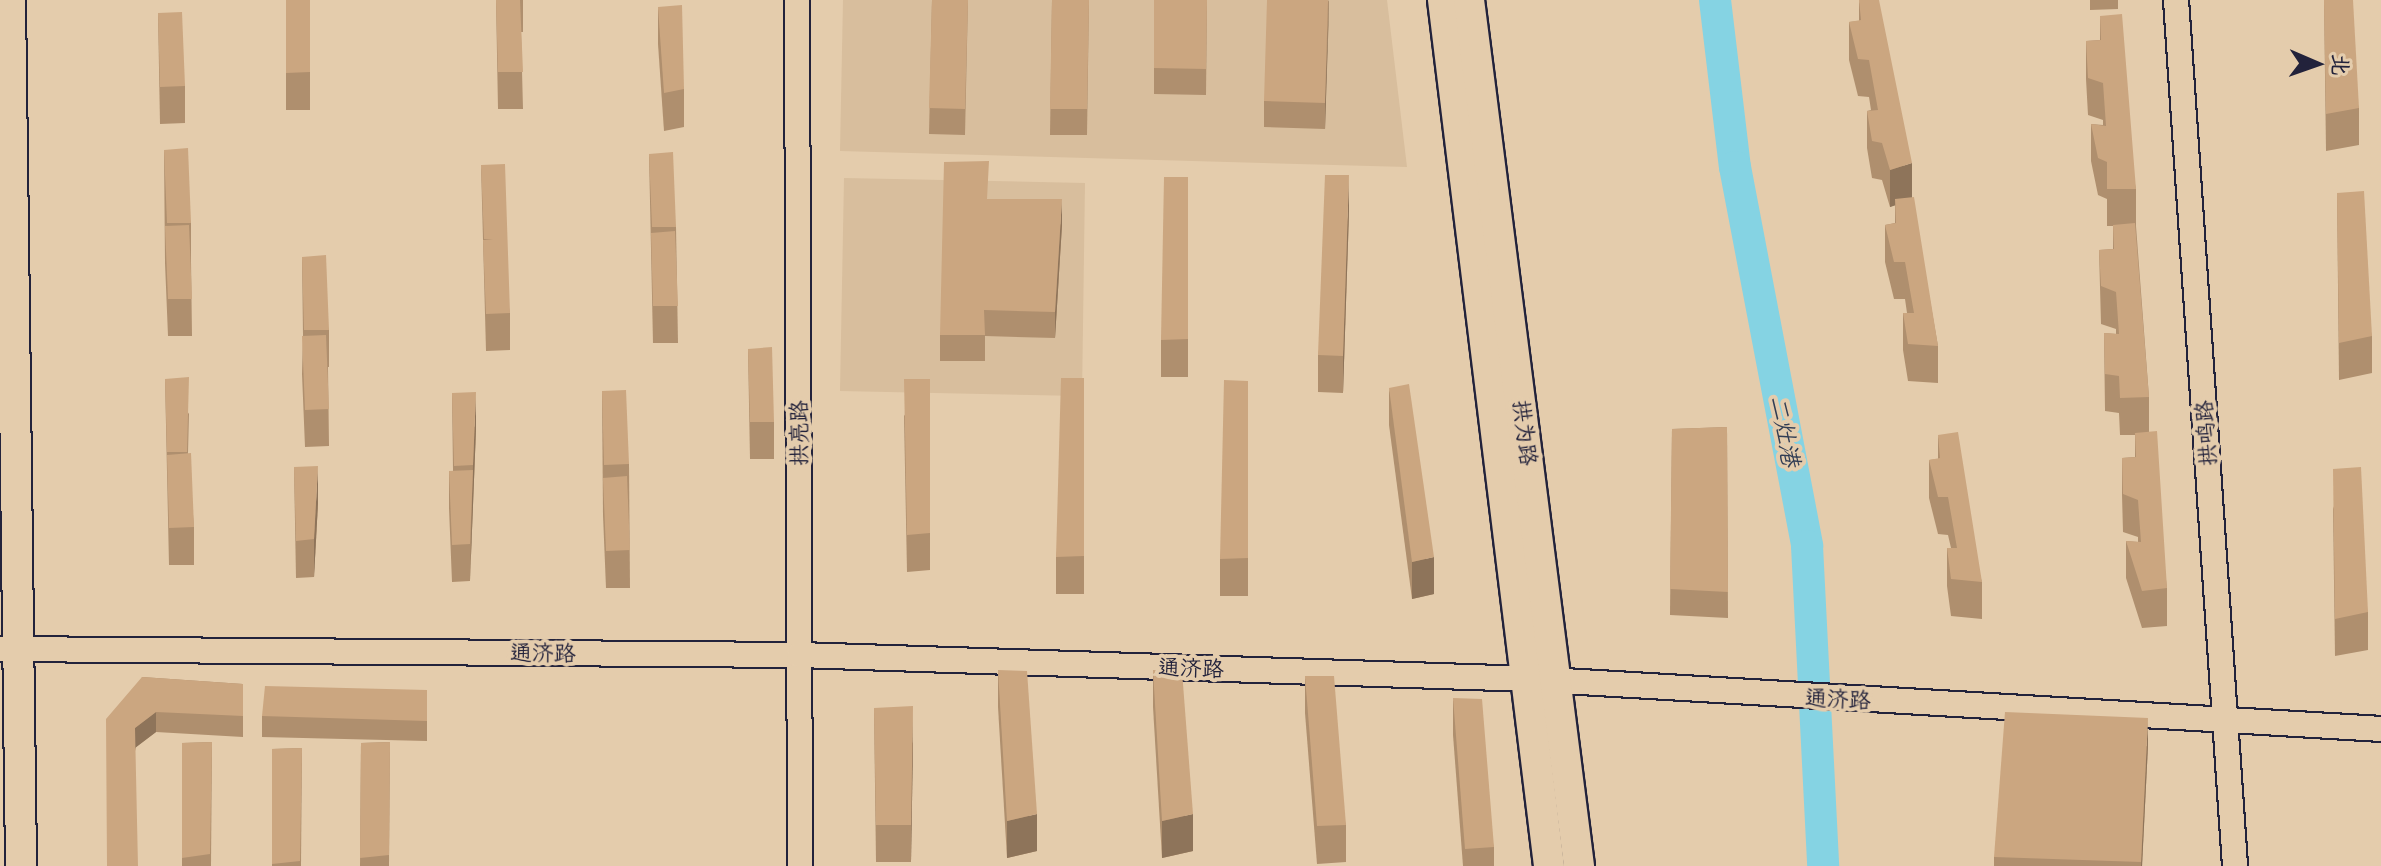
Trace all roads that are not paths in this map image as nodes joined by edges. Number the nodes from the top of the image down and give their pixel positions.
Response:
1 (10, 0) edge
2 (797, 0) edge
3 (1443, 0) edge
4 (1469, 0) edge
5 (2176, 0) edge
6 (9, 649) edge
7 (799, 655) junction
8 (1544, 680) junction
9 (2227, 723) junction
10 (2381, 729) edge
11 (0, 795) edge
12 (1, 866) edge
13 (21, 866) edge
14 (800, 866) edge
15 (1549, 866) edge
16 (1579, 866) edge
17 (2235, 866) edge

1 - 6 main road
2 - 7 street, 拱亮路
3 - 8 main road, 拱为路
4 - 8 main road, 拱为路
5 - 9 street, 拱鸣路
6 - 7 street, 通济路
6 - 13 main road
7 - 8 street, 通济路
7 - 14 street, 拱亮路
8 - 9 street, 通济路
8 - 15 main road, 拱为路
8 - 16 main road, 拱为路
9 - 10 street, 通济路
9 - 17 street, 拱鸣路
11 - 12 main road

